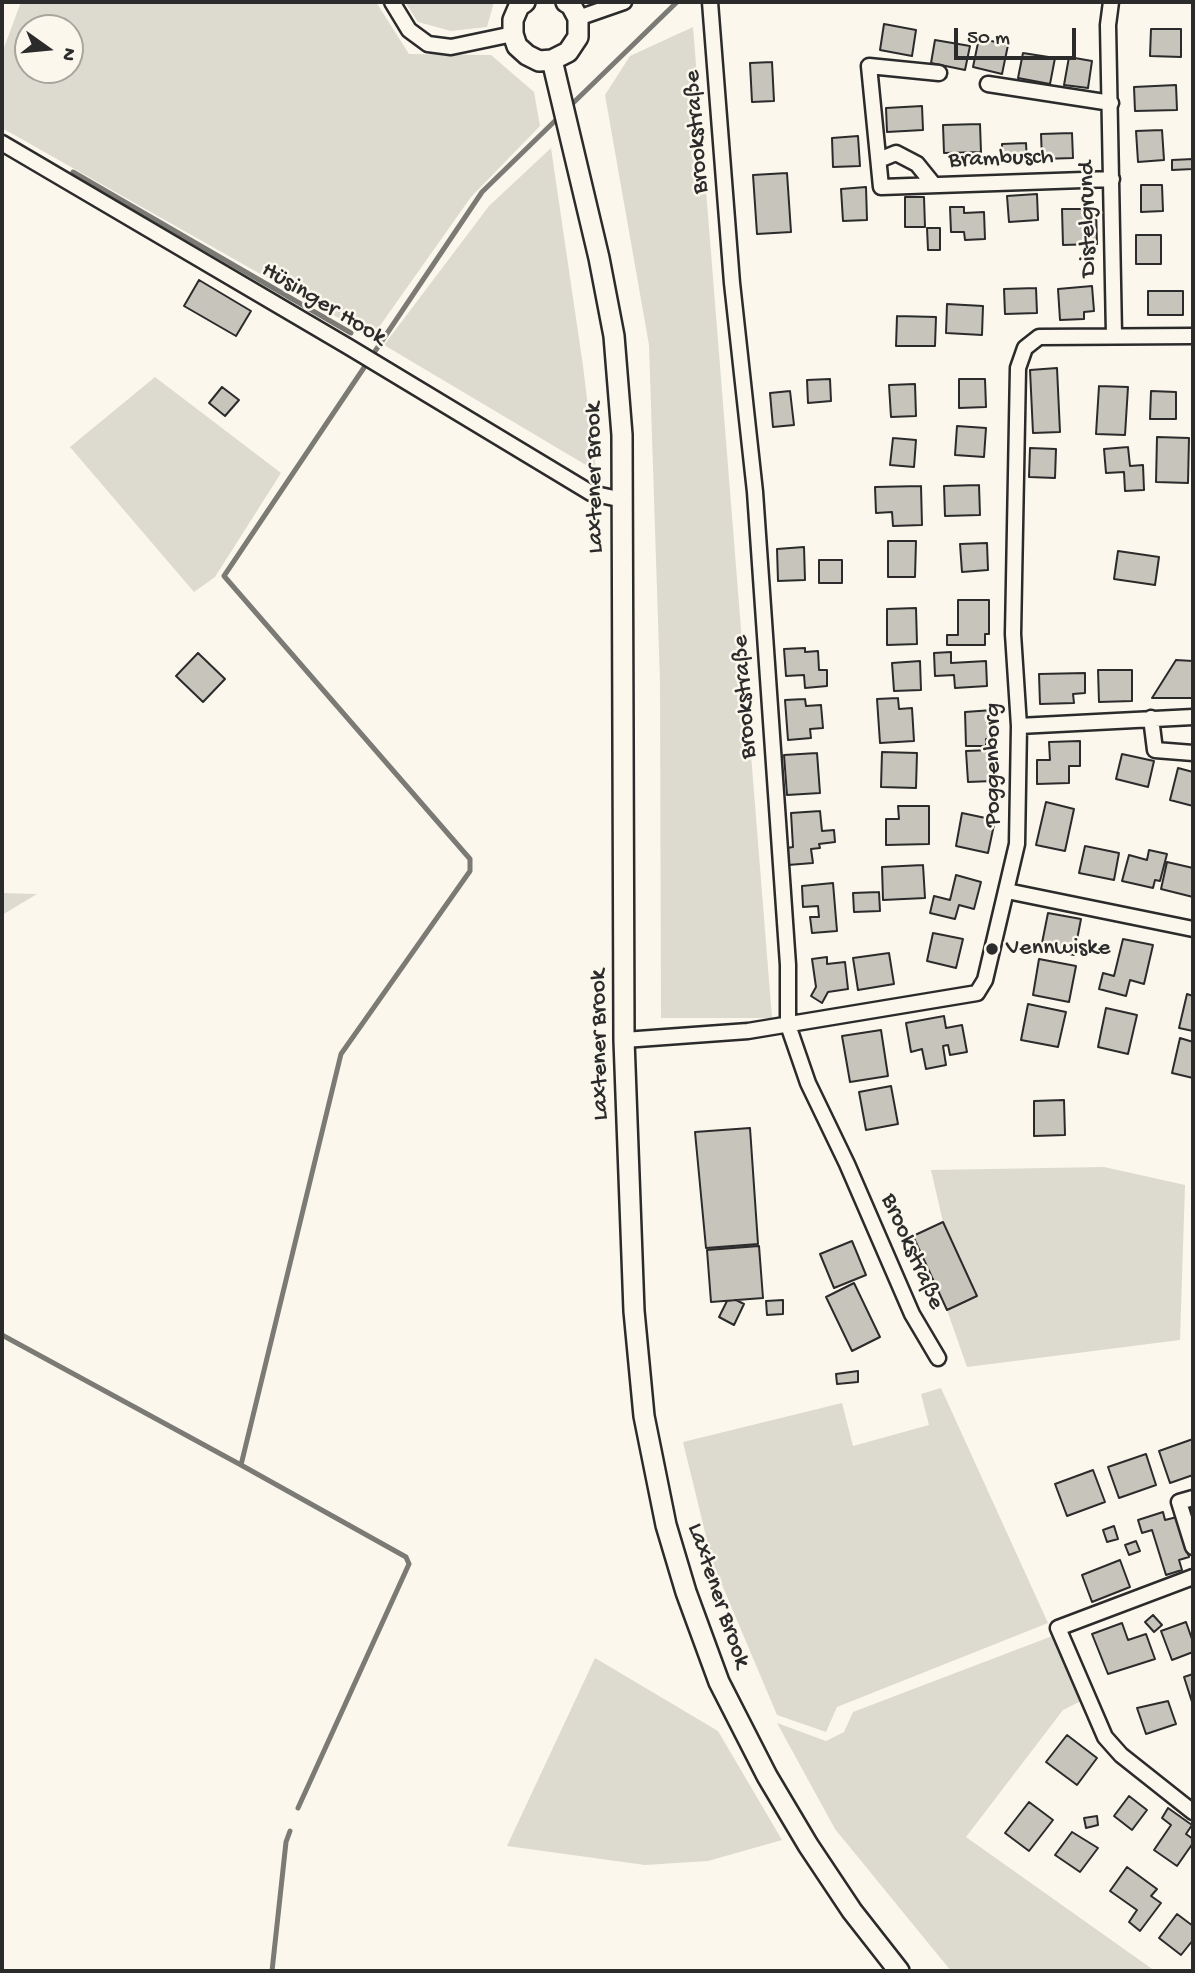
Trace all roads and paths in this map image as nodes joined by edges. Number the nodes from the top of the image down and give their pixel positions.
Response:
1 (392, 2) edge
2 (525, 2) edge
3 (566, 2) edge
4 (624, 2) edge
5 (710, 2) edge
6 (1111, 2) edge
7 (578, 18) junction
8 (513, 34) junction
9 (552, 60) junction
10 (939, 72) dead end
11 (988, 84) dead end
12 (1111, 103) junction
13 (2, 143) edge
14 (879, 160) junction
15 (1112, 180) junction
16 (934, 185) junction
17 (1114, 335) junction
18 (1193, 336) edge
19 (623, 500) junction
20 (1151, 718) junction
21 (1193, 718) edge
22 (1019, 726) junction
23 (1193, 753) edge
24 (1007, 891) junction
25 (1193, 929) edge
26 (789, 1025) junction
27 (624, 1040) junction
28 (938, 1359) dead end
29 (1193, 1498) edge
30 (1193, 1547) edge
31 (1193, 1577) edge
32 (1193, 1812) edge
33 (899, 1971) edge

1 - 8 street
2 - 8 street
3 - 7 street
4 - 7 street
5 - 26 street, Brookstraße
6 - 12 street, Distelgrund
7 - 9 street
8 - 9 street
9 - 19 street, Laxtener Brook
10 - 14 street, Brambusch
11 - 12 street
12 - 15 street, Distelgrund
13 - 19 street, Hüsinger Hook
14 - 16 street, Brambusch
14 - 16 street, Brambusch
15 - 16 street, Brambusch
15 - 17 street, Distelgrund
17 - 18 street, Poggenborg
17 - 22 street, Poggenborg
19 - 27 street, Laxtener Brook
20 - 21 street
20 - 22 street
20 - 23 street
22 - 24 street, Poggenborg
24 - 25 street
24 - 26 street, Poggenborg
26 - 27 street, Poggenborg
26 - 28 street, Brookstraße
27 - 33 street, Laxtener Brook
29 - 30 street
31 - 32 street

